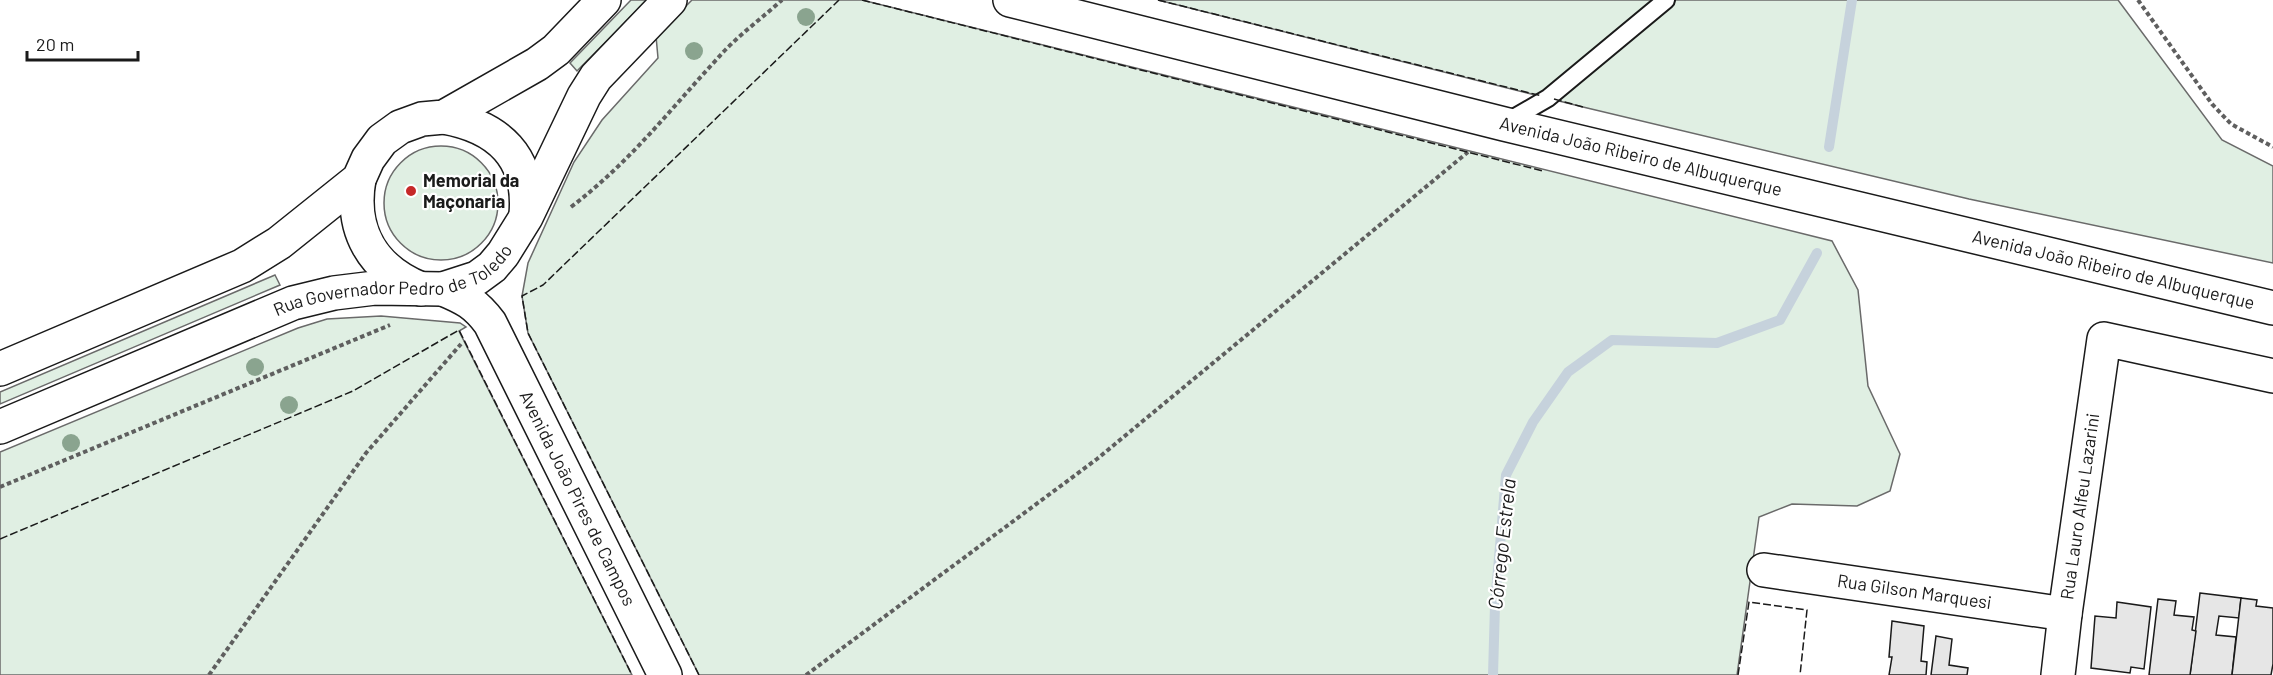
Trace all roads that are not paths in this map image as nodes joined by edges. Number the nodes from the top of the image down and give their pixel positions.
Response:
1 (604, 0) edge
2 (670, 0) edge
3 (1010, 0) edge
4 (1666, 0) edge
5 (444, 117) junction
6 (1504, 124) junction
7 (358, 178) junction
8 (526, 217) junction
9 (503, 254) junction
10 (433, 289) junction
11 (2273, 308) edge
12 (490, 323) junction
13 (0, 369) edge
14 (2273, 376) edge
15 (0, 427) edge
16 (1764, 570) dead end
17 (2065, 614) junction
18 (665, 675) edge
19 (2058, 675) edge

1 - 5 street
2 - 8 street, Rua Governador Pedro de Toledo
3 - 6 street, Avenida João Ribeiro de Albuquerque
4 - 6 lane
5 - 7 street
5 - 8 street
6 - 11 street, Avenida João Ribeiro de Albuquerque
7 - 10 street
7 - 13 street
8 - 9 street, Rua Governador Pedro de Toledo
9 - 10 street, Rua Governador Pedro de Toledo
9 - 12 street
10 - 12 street, Avenida João Pires de Campos
10 - 15 street, Rua Governador Pedro de Toledo
12 - 18 street, Avenida João Pires de Campos
14 - 17 street, Rua Lauro Alfeu Lazarini
16 - 17 street, Rua Gilson Marquesi
17 - 19 street, Rua Lauro Alfeu Lazarini

